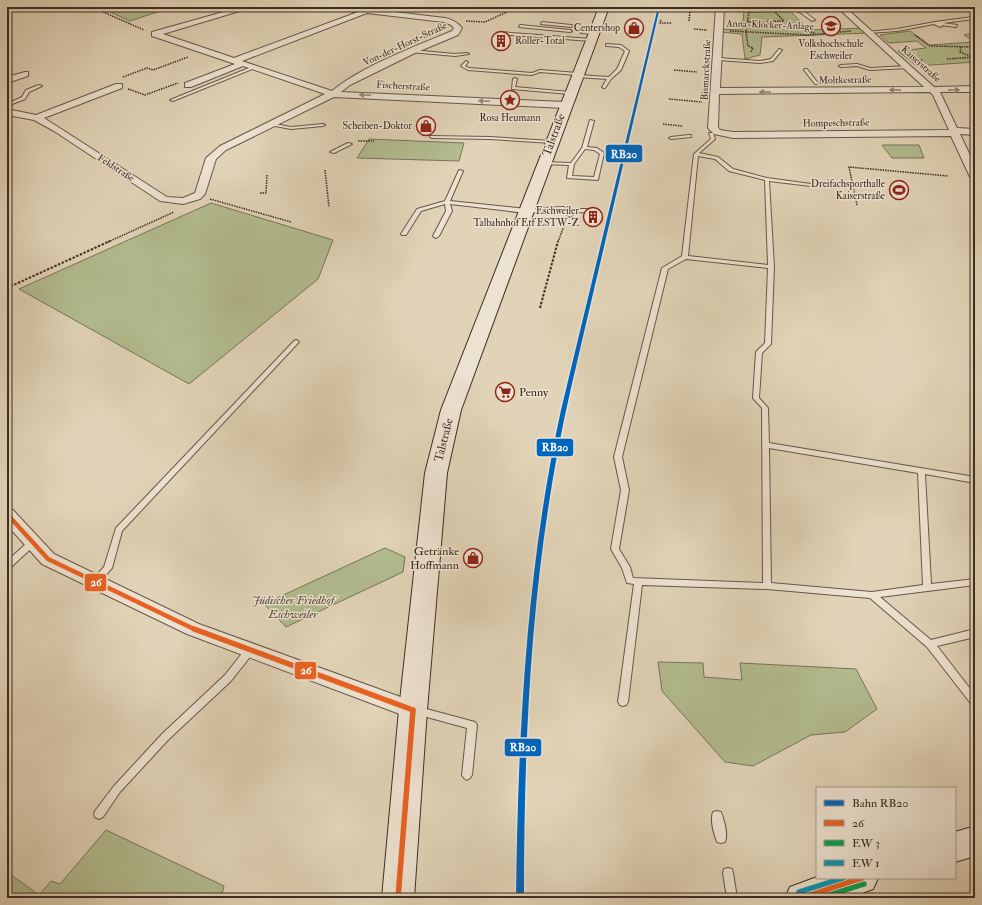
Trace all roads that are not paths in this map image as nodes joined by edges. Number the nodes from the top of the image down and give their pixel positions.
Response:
1 (12, 7) edge
2 (249, 7) edge
3 (334, 7) edge
4 (604, 7) edge
5 (720, 7) edge
6 (841, 7) edge
7 (7, 9) edge
8 (791, 9) edge
9 (367, 11) junction
10 (973, 18) dead end
11 (813, 20) dead end
12 (542, 23) dead end
13 (935, 23) junction
14 (520, 26) dead end
15 (571, 26) dead end
16 (940, 26) dead end
17 (956, 26) dead end
18 (570, 31) dead end
19 (868, 31) junction
20 (499, 32) dead end
21 (592, 34) junction
22 (780, 50) dead end
23 (411, 51) junction
24 (466, 54) dead end
25 (236, 60) junction
26 (719, 60) junction
27 (466, 62) dead end
28 (246, 63) junction
29 (765, 64) dead end
30 (841, 66) dead end
31 (255, 67) junction
32 (908, 68) junction
33 (806, 70) dead end
34 (25, 74) dead end
35 (577, 75) junction
36 (610, 78) junction
37 (515, 79) dead end
38 (7, 80) edge
39 (816, 83) dead end
40 (188, 85) road end
41 (40, 86) dead end
42 (119, 86) road end
43 (604, 86) dead end
44 (975, 89) edge
45 (934, 90) junction
46 (716, 91) junction
47 (333, 94) junction
48 (568, 99) junction
49 (172, 100) dead end
50 (7, 105) edge
51 (7, 112) edge
52 (37, 118) junction
53 (592, 121) dead end
54 (272, 124) junction
55 (323, 125) dead end
56 (956, 132) junction
57 (975, 132) edge
58 (714, 133) junction
59 (689, 136) dead end
60 (432, 137) dead end
61 (671, 138) dead end
62 (552, 142) junction
63 (350, 144) road end
64 (584, 148) junction
65 (332, 152) dead end
66 (696, 154) junction
67 (544, 163) junction
68 (572, 164) junction
69 (461, 171) dead end
70 (975, 176) edge
71 (767, 179) junction
72 (811, 185) dead end
73 (447, 202) junction
74 (567, 210) junction
75 (526, 211) junction
76 (597, 211) dead end
77 (570, 215) road end
78 (404, 234) dead end
79 (436, 236) dead end
80 (685, 257) junction
81 (771, 267) junction
82 (296, 342) dead end
83 (765, 445) junction
84 (921, 471) junction
85 (975, 480) edge
86 (7, 514) edge
87 (32, 543) junction
88 (7, 566) edge
89 (95, 582) junction
90 (638, 582) junction
91 (975, 582) edge
92 (767, 586) junction
93 (927, 587) junction
94 (872, 595) junction
95 (975, 633) edge
96 (930, 644) junction
97 (250, 650) junction
98 (623, 702) dead end
99 (975, 702) edge
100 (413, 710) junction
101 (467, 775) dead end
102 (99, 814) dead end
103 (717, 816) dead end
104 (721, 838) dead end
105 (975, 841) edge
106 (956, 847) edge
107 (728, 874) dead end
108 (848, 887) edge
109 (398, 898) edge
110 (732, 898) edge
111 (801, 898) edge

1 - 7 street
2 - 25 street, Fischerstraße
3 - 9 street, Von-der-Horst-Straße
4 - 21 main road, Talstraße
5 - 26 street, Bismarckstraße
6 - 19 street, Kaiserstraße
8 - 11 lane
9 - 23 street, Von-der-Horst-Straße
9 - 25 street
10 - 13 lane
12 - 15 lane
13 - 16 lane
13 - 17 lane
13 - 19 lane
14 - 18 lane
19 - 32 street, Kaiserstraße
20 - 21 lane
21 - 35 main road, Talstraße
21 - 36 lane
22 - 26 lane
23 - 24 lane
23 - 47 street, Von-der-Horst-Straße
25 - 28 street, Fischerstraße
26 - 29 lane
26 - 46 street, Bismarckstraße
27 - 35 lane
28 - 31 street, Fischerstraße
28 - 40 street
30 - 32 lane
31 - 47 street, Fischerstraße
31 - 49 lane
32 - 45 street, Kaiserstraße
33 - 39 lane
34 - 38 street
35 - 36 lane
35 - 48 main road, Talstraße
36 - 43 lane
37 - 48 lane
41 - 50 lane
42 - 52 street
45 -> 44 street, Moltkestraße
45 -> 46 street, Moltkestraße
45 - 56 street, Kaiserstraße
46 - 58 street, Bismarckstraße
48 -> 47 street, Fischerstraße
47 - 54 street
48 - 62 main road, Talstraße
51 - 52 street, Feldstraße
52 - 54 street, Feldstraße
53 - 64 lane
54 - 55 lane
56 - 57 street, Hompeschstraße
56 - 58 street, Hompeschstraße
56 - 70 street, Kaiserstraße
58 - 66 lane
59 - 61 lane
60 - 62 lane
62 - 67 main road, Talstraße
63 - 65 lane
64 - 68 lane
64 - 68 lane
66 - 71 lane
66 - 80 lane
67 - 68 lane
67 - 75 main road, Talstraße
69 - 73 lane
71 - 72 lane
71 - 81 lane
73 - 75 lane
73 - 78 lane
73 - 79 lane
74 - 75 lane
74 - 76 lane
74 - 77 lane
75 - 100 main road, Talstraße
80 - 81 lane
80 - 90 lane
81 - 83 lane
82 - 89 lane
83 - 84 lane
83 - 92 lane
84 - 85 lane
84 - 93 lane
86 - 87 street
87 - 88 lane
87 - 89 street
89 - 97 street
90 - 92 lane
90 - 98 lane
91 - 93 lane
92 - 94 lane
93 - 94 lane
94 - 96 lane
95 - 96 lane
96 - 99 lane
97 - 100 street
97 - 102 lane
100 - 101 lane
100 - 109 main road, Talstraße
103 - 104 lane
105 - 106 main road
107 - 110 lane
108 - 111 main road

